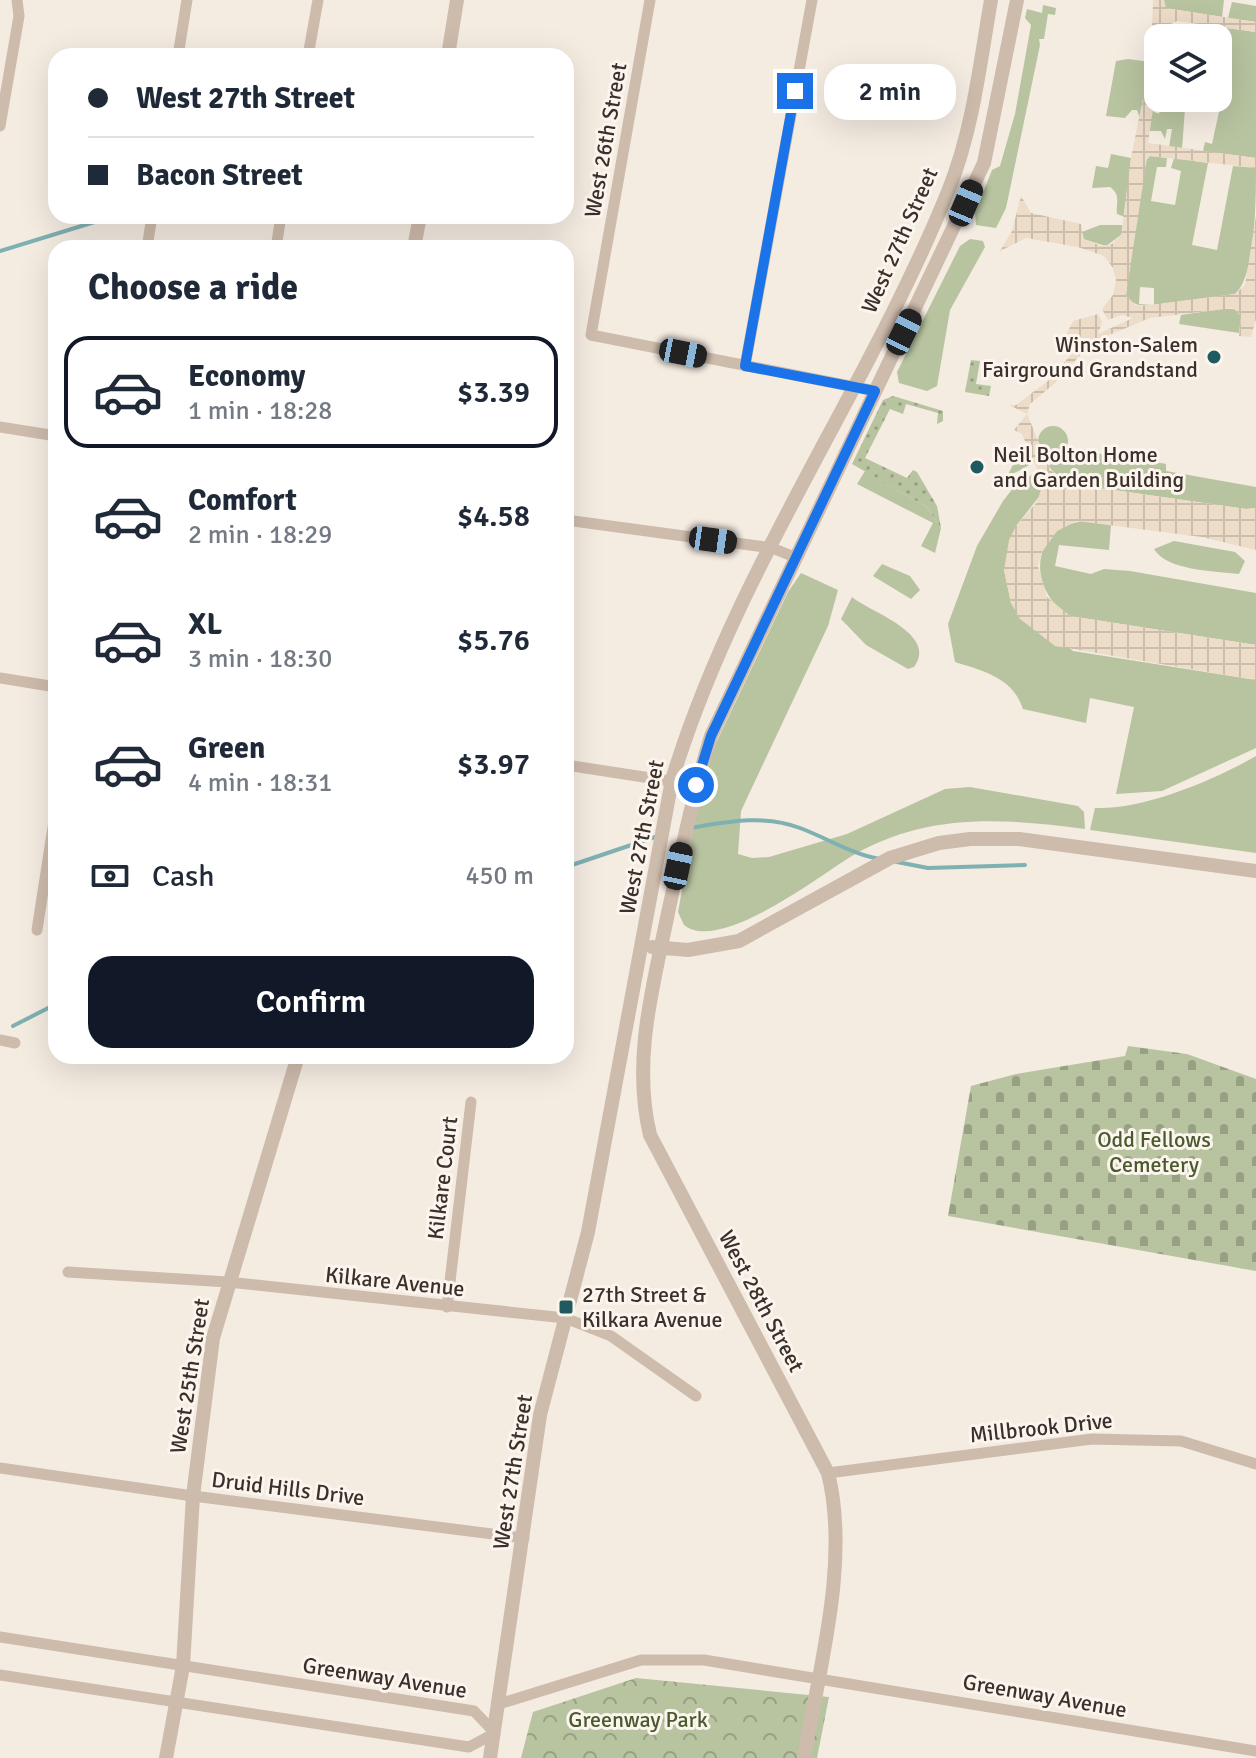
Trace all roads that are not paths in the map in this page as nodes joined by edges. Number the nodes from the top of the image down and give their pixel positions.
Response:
1 (17, 0) edge
2 (187, 0) edge
3 (318, 0) edge
4 (457, 0) edge
5 (650, 0) edge
6 (812, 0) edge
7 (991, 0) edge
8 (1017, 0) edge
9 (179, 48) edge
10 (309, 48) edge
11 (449, 48) edge
12 (0, 126) edge
13 (745, 366) junction
14 (856, 386) junction
15 (875, 391) junction
16 (0, 427) edge
17 (48, 435) edge
18 (574, 521) edge
19 (772, 548) junction
20 (797, 558) junction
21 (0, 678) edge
22 (48, 686) edge
23 (574, 766) edge
24 (672, 780) junction
25 (696, 785) junction
26 (48, 859) edge
27 (1256, 871) edge
28 (37, 930) dead end
29 (642, 946) junction
30 (660, 948) junction
31 (0, 1040) edge
32 (15, 1043) dead end
33 (296, 1064) edge
34 (471, 1102) dead end
35 (68, 1272) dead end
36 (228, 1282) junction
37 (447, 1307) junction
38 (565, 1318) junction
39 (696, 1396) dead end
40 (1256, 1464) edge
41 (0, 1468) edge
42 (828, 1473) junction
43 (193, 1496) junction
44 (524, 1538) junction
45 (0, 1637) edge
46 (183, 1666) junction
47 (0, 1675) edge
48 (818, 1678) junction
49 (176, 1702) junction
50 (499, 1704) junction
51 (495, 1733) junction
52 (1256, 1751) edge
53 (166, 1758) edge
54 (490, 1758) edge
55 (804, 1758) edge

1 - 12 street
2 - 9 street
3 - 10 street
4 - 11 street
5 - 13 street, West 26th Street
6 - 13 street
7 - 14 street, West 27th Street
8 - 15 street, West 27th Street
13 - 14 street
14 - 15 street
14 - 19 street, West 27th Street
15 - 20 street, West 27th Street
16 - 17 street
18 - 19 street
19 - 20 street
19 - 24 street, West 27th Street
20 - 25 street, West 27th Street
21 - 22 street
23 - 24 street
24 - 25 street
24 - 29 street, West 27th Street
25 - 30 street, West 27th Street
26 - 28 street
27 - 30 street
29 - 30 street
29 - 38 street, West 27th Street
30 - 42 street, West 28th Street
31 - 32 street
33 - 36 street, West 25th Street
34 - 37 street, Kilkare Court
35 - 36 street, Kilkare Avenue
36 - 37 street, Kilkare Avenue
36 - 43 street, West 25th Street
37 - 38 street, Kilkare Avenue
38 - 39 street, Kilkare Avenue
38 - 44 street, West 27th Street
40 - 42 street, Millbrook Drive
41 - 43 street, Druid Hills Drive
42 - 48 street, West 28th Street
43 - 44 street, Druid Hills Drive
43 - 46 street, West 25th Street
44 - 50 street, West 27th Street
45 - 46 street, Greenway Avenue
46 - 49 street, West 25th Street
46 - 51 street, Greenway Avenue
47 - 49 street
48 - 50 street, Greenway Avenue
48 - 52 street, Greenway Avenue
48 - 55 street, West 28th Street
49 - 51 street
49 - 53 street, West 25th Street
50 - 51 street, West 27th Street
51 - 54 street, West 27th Street

